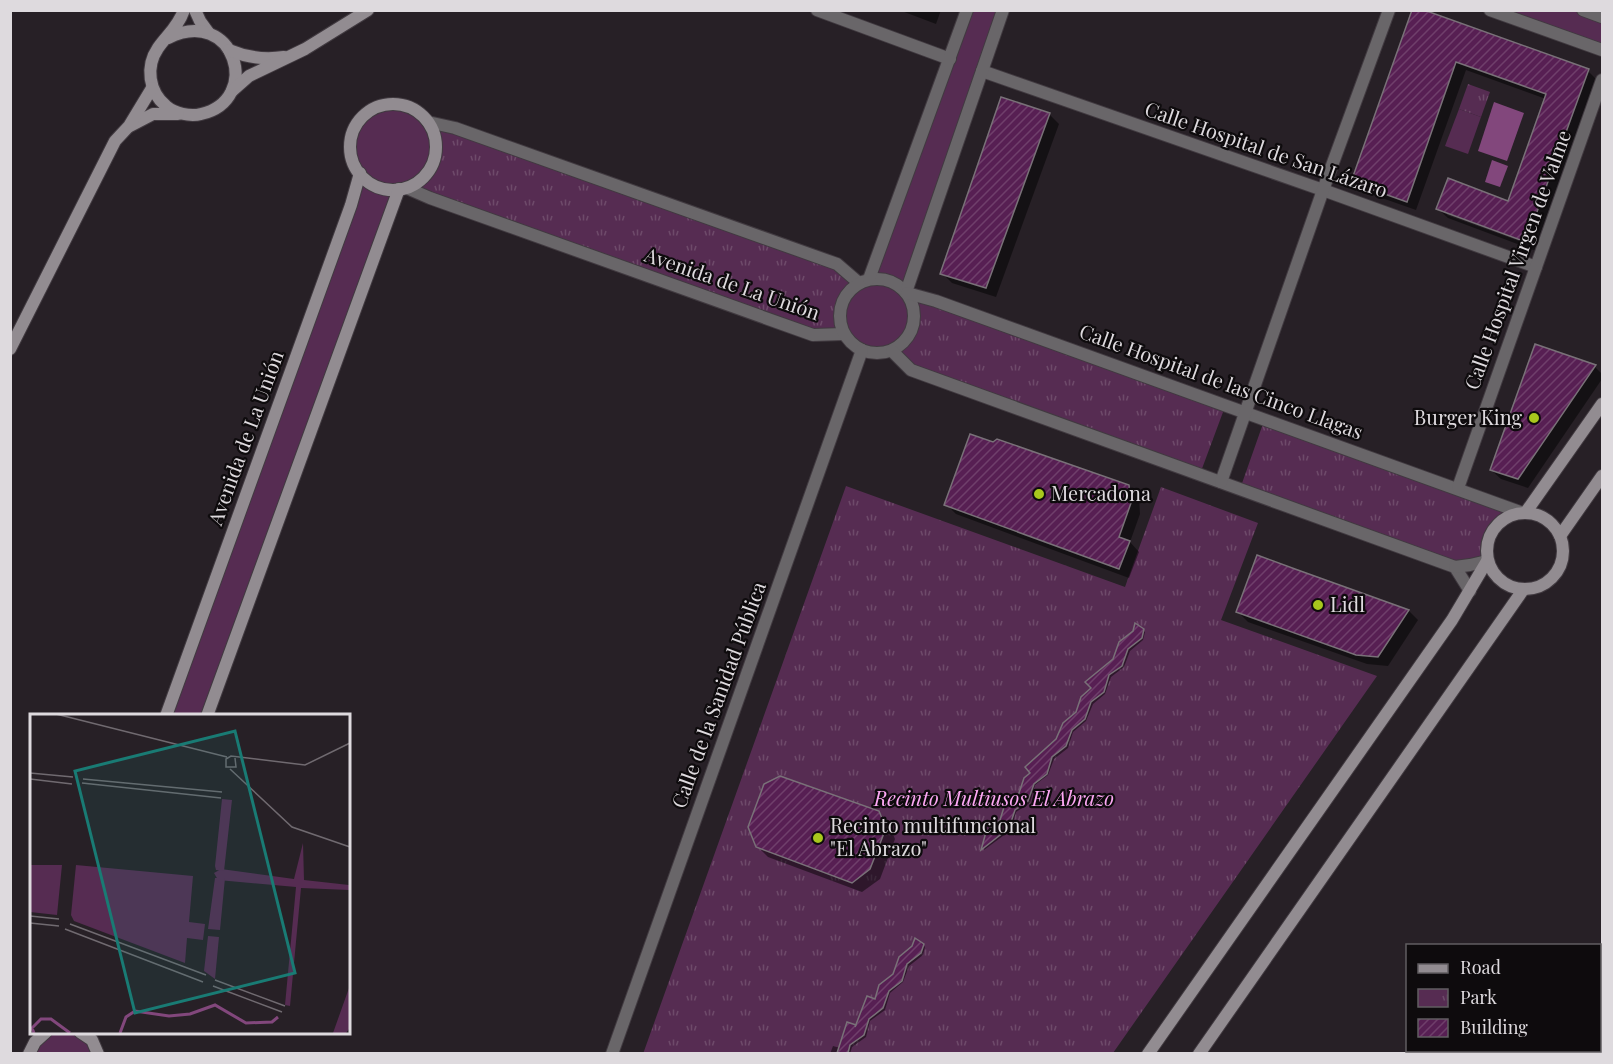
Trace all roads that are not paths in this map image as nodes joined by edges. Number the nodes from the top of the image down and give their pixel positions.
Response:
1 (184, 10) edge
2 (195, 10) edge
3 (368, 10) edge
4 (817, 10) edge
5 (968, 10) edge
6 (1003, 10) edge
7 (1389, 10) edge
8 (1490, 10) edge
9 (1583, 10) edge
10 (1602, 17) edge
11 (208, 32) junction
12 (168, 38) junction
13 (305, 49) junction
14 (229, 50) junction
15 (1602, 50) edge
16 (950, 59) junction
17 (982, 71) junction
18 (1602, 80) edge
19 (152, 88) junction
20 (232, 91) junction
21 (183, 114) junction
22 (428, 122) junction
23 (129, 126) junction
24 (360, 173) junction
25 (403, 188) junction
26 (1323, 190) junction
27 (1536, 267) junction
28 (864, 281) junction
29 (906, 293) junction
30 (843, 334) junction
31 (10, 349) edge
32 (862, 350) junction
33 (892, 351) junction
34 (1602, 404) edge
35 (1246, 411) junction
36 (1602, 476) edge
37 (1221, 482) junction
38 (1458, 488) junction
39 (1523, 512) junction
40 (1560, 536) junction
41 (1487, 561) junction
42 (1455, 567) junction
43 (1523, 590) junction
44 (1470, 591) junction
45 (167, 714) edge
46 (208, 714) edge
47 (44, 1034) edge
48 (85, 1034) edge
49 (29, 1053) edge
50 (98, 1053) edge
51 (612, 1053) edge
52 (1148, 1053) edge
53 (1199, 1053) edge

1 - 12 main road
2 - 11 main road
3 - 13 main road
4 - 16 street
5 - 16 street
6 - 17 street
7 - 26 street
8 - 15 street
9 - 10 street
11 - 12 main road
11 - 14 main road
12 - 19 main road
13 - 14 main road
13 - 20 main road
14 - 20 main road
16 - 28 street
17 - 26 street, Calle Hospital de San Lázaro
17 - 29 street
18 - 27 street, Calle Hospital Virgen de Valme
19 - 21 main road
19 - 23 main road
20 - 21 main road
21 - 23 main road
22 - 24 main road
22 - 25 main road
22 - 28 street
23 - 31 main road
24 - 25 main road
24 - 45 main road, Avenida de La Unión
25 - 30 street, Avenida de La Unión
25 - 46 main road
26 - 27 street, Calle Hospital de San Lázaro
26 - 35 street
27 - 38 street, Calle Hospital Virgen de Valme
28 - 29 street
28 - 30 street
29 - 33 street
29 - 35 street, Calle Hospital de las Cinco Llagas
30 - 32 street
32 - 33 street
32 - 51 street, Calle de la Sanidad Pública
33 - 37 street
34 - 39 main road
35 - 37 street
35 - 38 street, Calle Hospital de las Cinco Llagas
36 - 40 main road
37 - 42 street
38 - 39 street, Calle Hospital de las Cinco Llagas
39 - 40 main road
39 - 41 main road
40 - 43 main road
41 - 42 street
41 - 43 main road
41 - 44 main road
42 - 44 street
43 - 53 main road
44 - 52 main road
47 - 49 main road
48 - 50 main road

